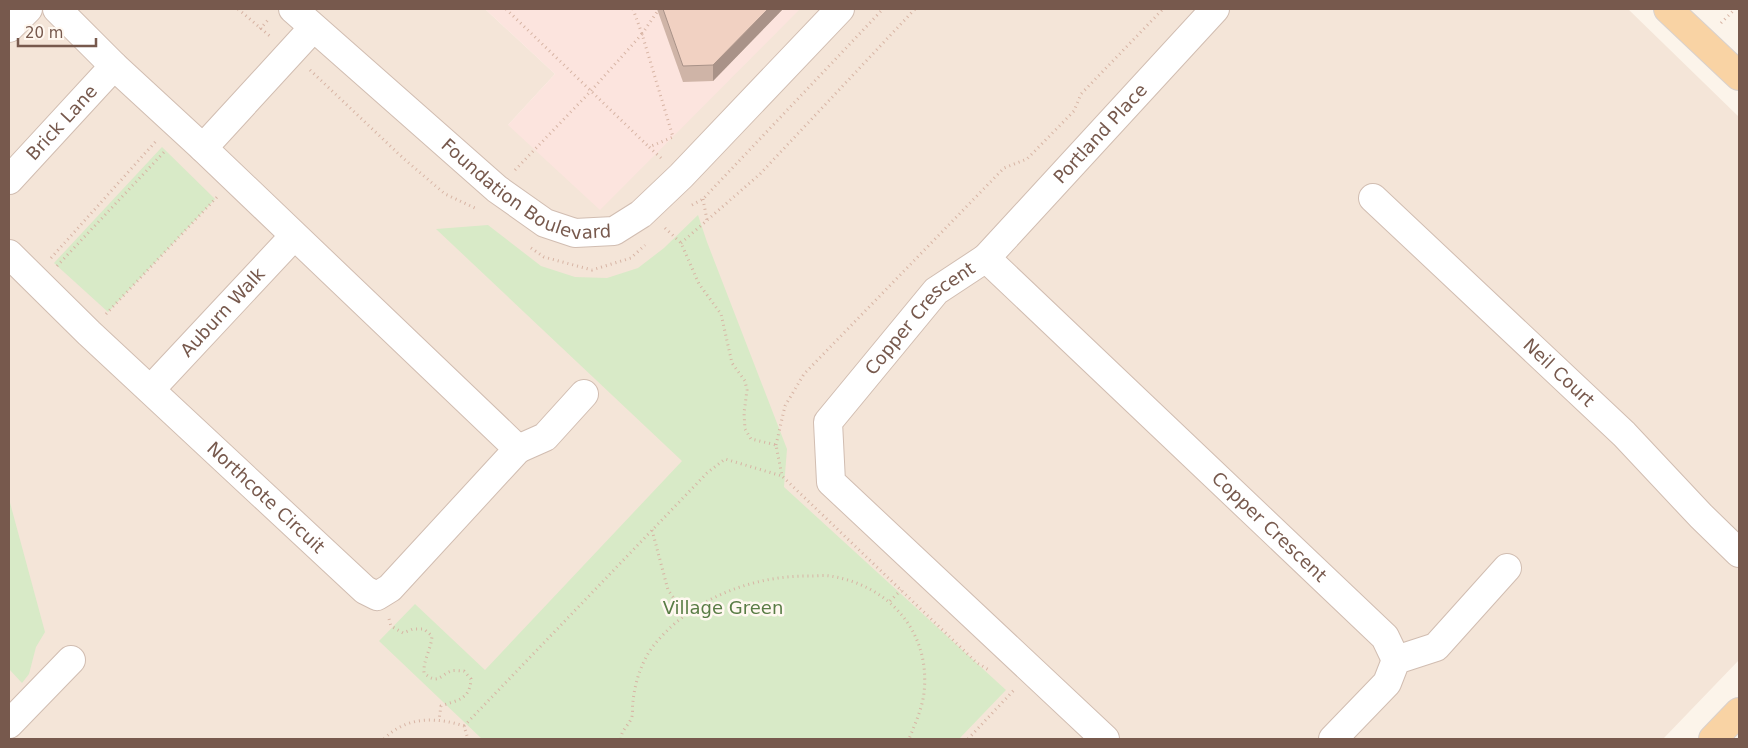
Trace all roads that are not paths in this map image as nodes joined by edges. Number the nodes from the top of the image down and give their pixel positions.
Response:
1 (28, 9) edge
2 (57, 9) edge
3 (293, 9) edge
4 (839, 9) edge
5 (1216, 9) edge
6 (1668, 9) edge
7 (9, 28) edge
8 (313, 28) junction
9 (114, 66) junction
10 (1739, 76) edge
11 (187, 133) junction
12 (9, 180) edge
13 (1373, 198) dead end
14 (294, 236) junction
15 (9, 254) edge
16 (986, 258) junction
17 (151, 389) junction
18 (584, 394) dead end
19 (518, 449) junction
20 (1739, 553) edge
21 (1507, 568) dead end
22 (71, 660) dead end
23 (1396, 660) junction
24 (1739, 712) edge
25 (9, 724) edge
26 (1105, 739) edge
27 (1333, 739) edge
28 (1713, 739) edge

1 - 7 street
2 - 9 street
3 - 8 street, Foundation Boulevard
4 - 8 street, Foundation Boulevard
5 - 16 street, Portland Place
6 - 10 main road
8 - 11 street
9 - 11 street
9 - 12 street, Brick Lane
11 - 14 street
13 - 20 street, Neil Court
14 - 17 street, Auburn Walk
14 - 19 street
15 - 17 street, Northcote Circuit
16 - 23 street, Copper Crescent
16 - 26 street, Copper Crescent
17 - 19 street, Northcote Circuit
18 - 19 street
21 - 23 street
22 - 25 street
23 - 27 street
24 - 28 main road

